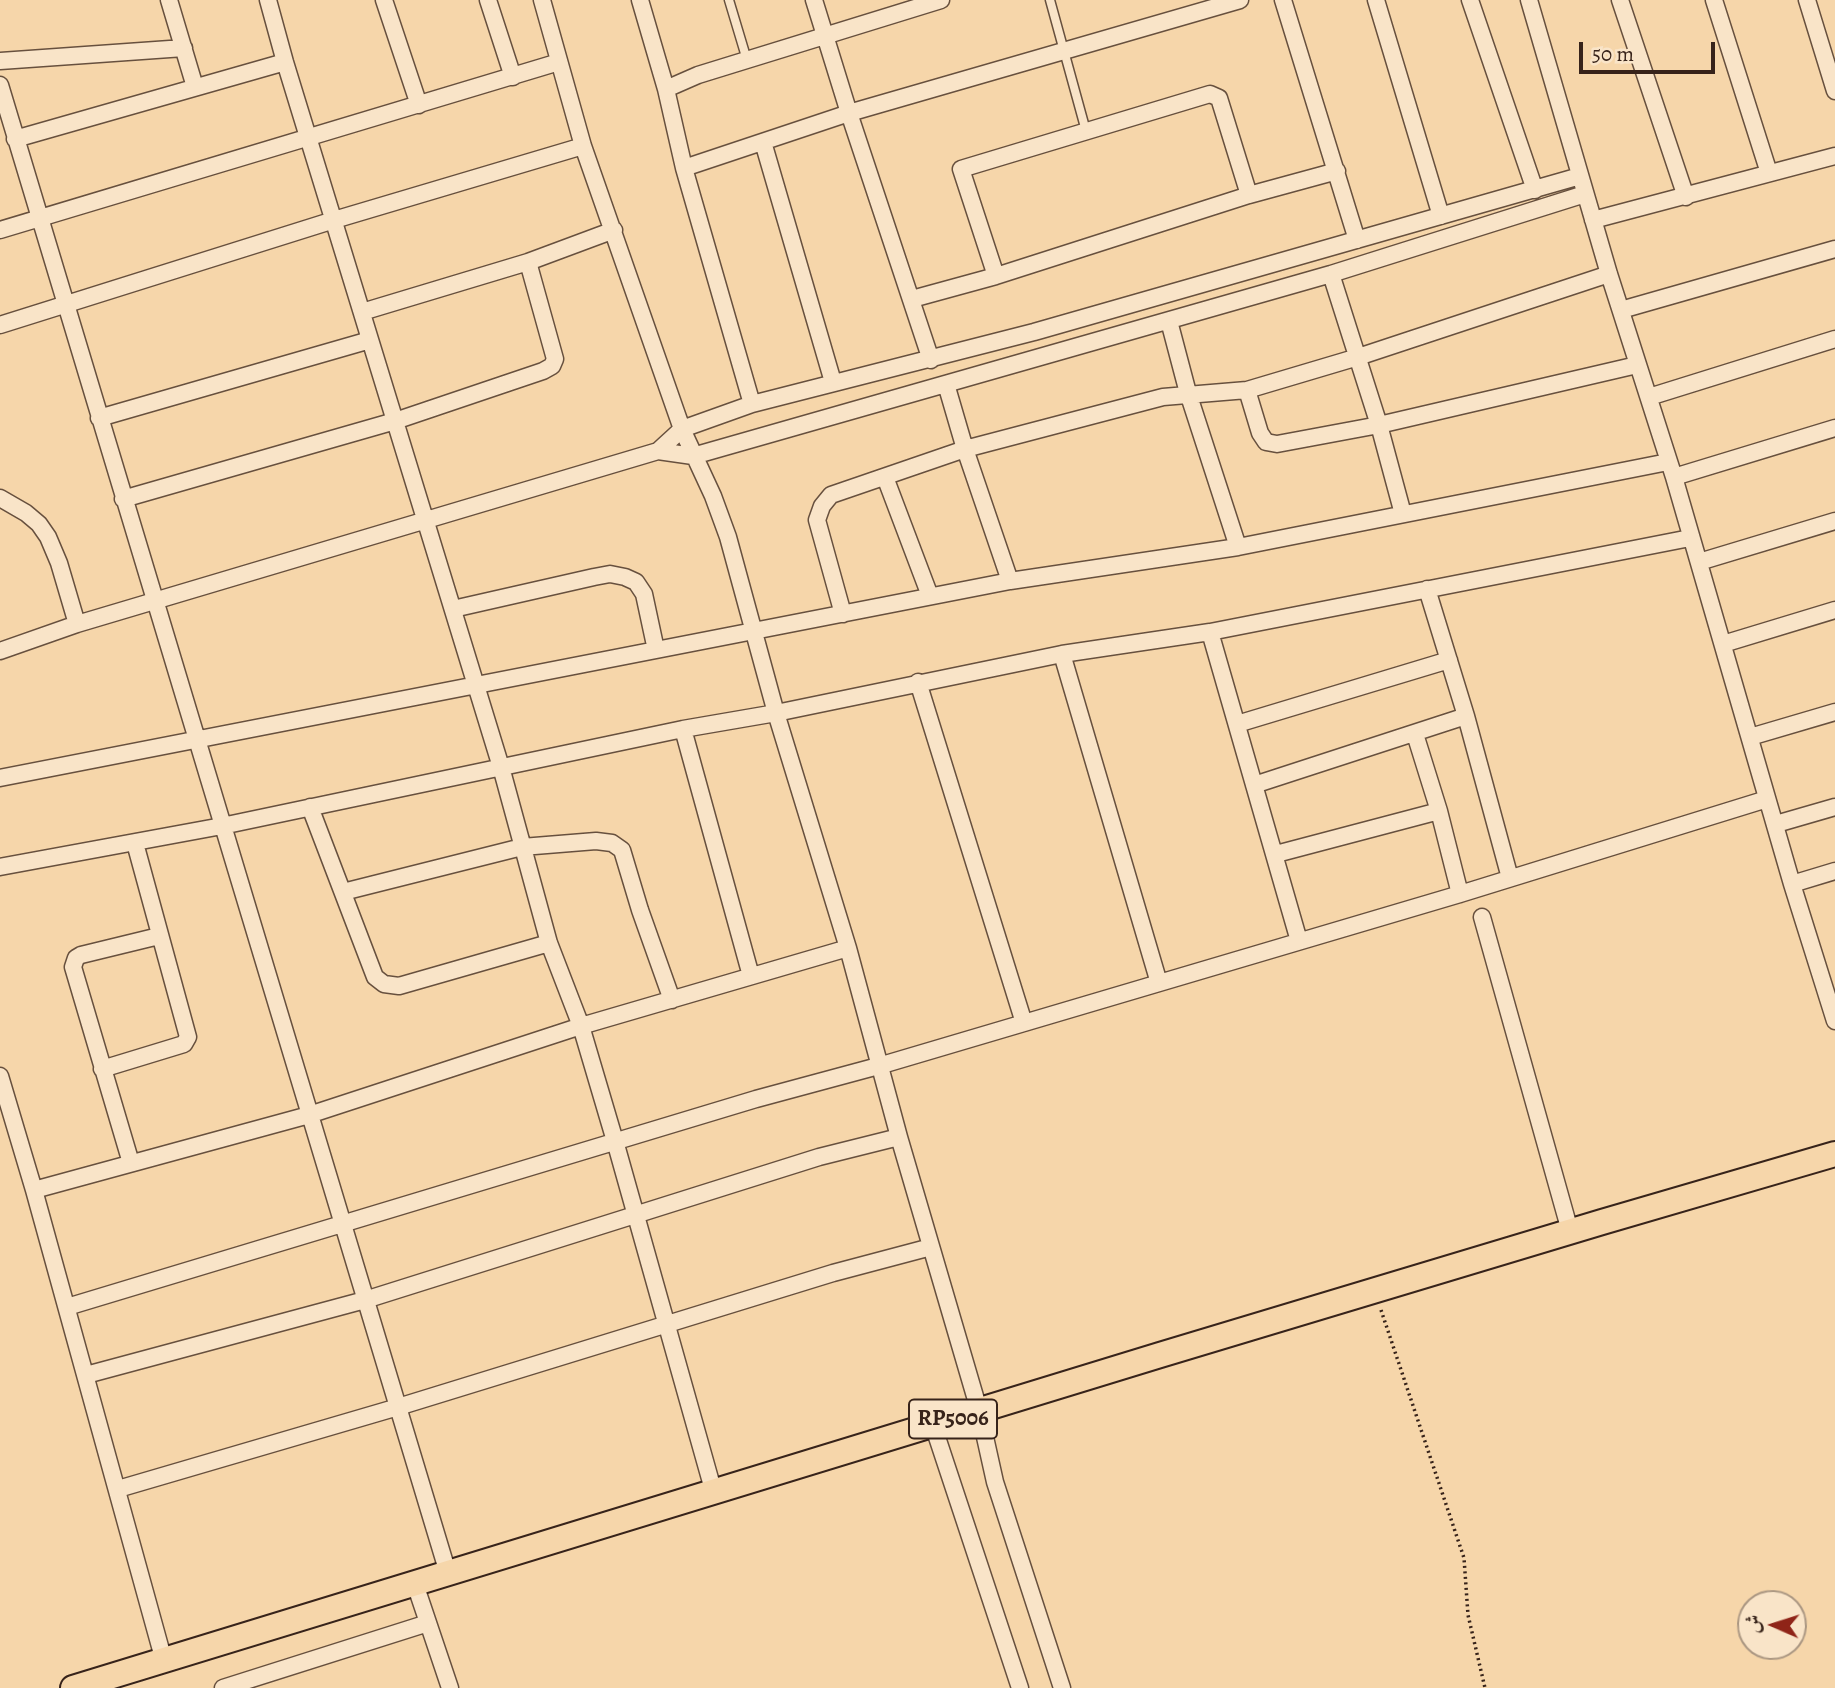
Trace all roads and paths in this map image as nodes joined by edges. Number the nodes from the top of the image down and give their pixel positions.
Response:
1 (169, 0) edge
2 (268, 0) edge
3 (384, 0) edge
4 (488, 0) edge
5 (542, 0) edge
6 (640, 0) edge
7 (729, 0) edge
8 (814, 0) edge
9 (941, 0) edge
10 (1050, 0) edge
11 (1240, 0) edge
12 (1283, 0) edge
13 (1377, 0) edge
14 (1470, 0) edge
15 (1529, 0) edge
16 (1620, 0) edge
17 (1714, 0) edge
18 (1807, 0) edge
19 (905, 5) edge
20 (826, 36) junction
21 (184, 48) junction
22 (1062, 51) junction
23 (747, 60) junction
24 (0, 61) edge
25 (285, 62) junction
26 (559, 62) junction
27 (1831, 65) edge
28 (513, 77) junction
29 (0, 85) edge
30 (195, 86) junction
31 (666, 89) junction
32 (1835, 91) edge
33 (419, 105) junction
34 (849, 113) junction
35 (1086, 131) junction
36 (309, 138) junction
37 (15, 139) junction
38 (763, 142) junction
39 (583, 146) junction
40 (1835, 156) edge
41 (684, 168) junction
42 (1337, 171) junction
43 (1769, 173) junction
44 (1580, 176) junction
45 (1535, 190) junction
46 (1585, 194) junction
47 (1249, 195) junction
48 (1686, 197) junction
49 (1441, 216) junction
50 (39, 218) junction
51 (1593, 219) junction
52 (334, 220) junction
53 (0, 230) edge
54 (614, 230) junction
55 (1357, 240) junction
56 (1835, 249) edge
57 (527, 262) junction
58 (1331, 274) junction
59 (1609, 274) junction
60 (996, 276) junction
61 (912, 299) junction
62 (65, 306) junction
63 (1621, 310) junction
64 (362, 312) junction
65 (1170, 321) junction
66 (0, 325) edge
67 (1835, 339) edge
68 (370, 340) junction
69 (1358, 357) junction
70 (931, 360) junction
71 (1637, 365) junction
72 (833, 382) junction
73 (947, 384) junction
74 (1247, 390) junction
75 (1188, 393) junction
76 (1649, 397) junction
77 (752, 404) junction
78 (99, 418) junction
79 (395, 421) junction
80 (1379, 425) junction
81 (1835, 428) edge
82 (682, 429) junction
83 (965, 449) junction
84 (658, 451) junction
85 (693, 456) junction
86 (1671, 470) junction
87 (885, 477) junction
88 (0, 498) edge
89 (123, 499) junction
90 (1403, 514) junction
91 (425, 519) junction
92 (1835, 521) edge
93 (1690, 538) junction
94 (1238, 547) junction
95 (1699, 562) junction
96 (1010, 581) junction
97 (1427, 589) junction
98 (930, 597) junction
99 (154, 601) junction
100 (453, 609) junction
101 (1835, 610) edge
102 (843, 614) junction
103 (77, 624) junction
104 (753, 631) junction
105 (1210, 632) junction
106 (1723, 644) junction
107 (656, 650) junction
108 (0, 651) edge
109 (1062, 654) junction
110 (1449, 660) junction
111 (918, 682) junction
112 (476, 686) junction
113 (1835, 712) edge
114 (776, 713) junction
115 (1466, 716) junction
116 (1237, 724) junction
117 (683, 729) junction
118 (1415, 734) junction
119 (1749, 737) junction
120 (197, 741) junction
121 (501, 767) junction
122 (0, 778) edge
123 (1254, 785) junction
124 (1767, 799) junction
125 (310, 807) junction
126 (1835, 807) edge
127 (1438, 811) junction
128 (1776, 824) junction
129 (222, 826) junction
130 (135, 843) junction
131 (522, 847) junction
132 (1276, 855) junction
133 (0, 867) edge
134 (1835, 871) edge
135 (1510, 878) junction
136 (1792, 884) junction
137 (343, 891) junction
138 (1460, 894) junction
139 (1482, 917) dead end
140 (159, 936) junction
141 (1299, 941) junction
142 (548, 943) junction
143 (848, 948) junction
144 (1828, 970) edge
145 (751, 976) junction
146 (1160, 983) junction
147 (672, 1000) junction
148 (1835, 1021) edge
149 (1024, 1023) junction
150 (581, 1026) junction
151 (881, 1065) junction
152 (102, 1069) junction
153 (0, 1076) edge
154 (309, 1115) junction
155 (900, 1137) junction
156 (615, 1141) junction
157 (1835, 1154) edge
158 (131, 1163) junction
159 (34, 1190) junction
160 (634, 1214) junction
161 (343, 1226) junction
162 (1570, 1231) junction
163 (931, 1247) junction
164 (1374, 1291) junction
165 (365, 1300) junction
166 (67, 1307) junction
167 (667, 1324) junction
168 (86, 1375) junction
169 (398, 1407) junction
170 (979, 1410) junction
171 (933, 1425) junction
172 (118, 1489) junction
173 (714, 1493) junction
174 (448, 1573) junction
175 (415, 1584) junction
176 (428, 1623) junction
177 (164, 1661) junction
178 (73, 1688) edge
179 (223, 1688) edge
180 (450, 1688) edge
181 (1020, 1688) edge
182 (1062, 1688) edge
183 (1485, 1688) edge

1 - 21 street
2 - 25 street
3 - 33 street
4 - 28 street
5 - 26 street
6 - 31 street
7 - 23 lane
8 - 20 street
9 - 19 street
10 - 22 lane
11 - 22 street
12 - 42 street
13 - 49 street
14 - 45 street
15 - 44 street
16 - 48 street
17 - 43 street
18 - 27 street
19 - 20 street
20 - 23 street
20 - 34 street
21 - 24 street
21 - 30 street
22 - 34 street
22 - 35 lane
23 - 31 street
25 - 30 street
25 - 36 street
26 - 28 street
26 - 39 street
27 - 32 street
28 - 33 street
29 - 37 street
30 - 37 street
31 - 41 street
33 - 36 street
34 - 38 street
34 - 61 street
35 - 47 street
35 - 60 street
36 - 50 street
36 - 52 street
37 - 50 street
38 - 41 street
38 - 72 street
39 - 52 street
39 - 54 street
40 - 43 street
41 - 77 street
42 - 47 street
42 - 55 street
43 - 48 street
44 - 45 street
44 - 46 street
45 - 49 street
46 - 51 street
46 - 58 street
47 - 60 street
48 - 51 street
49 - 55 street
50 - 53 street
50 - 62 street
51 - 59 street
52 - 62 street
52 - 64 street
54 - 57 street
54 - 82 street
55 - 70 street
56 - 63 street
57 - 64 street
57 - 79 street
58 - 65 street
58 - 69 street
59 - 63 street
59 - 69 street
60 - 61 street
61 - 70 street
62 - 66 street
62 - 78 street
63 - 71 street
64 - 68 street
65 - 73 street
65 - 75 street
67 - 76 street
68 - 78 street
68 - 79 street
69 - 74 street
69 - 80 street
70 - 72 street
71 - 76 street
71 - 80 street
72 - 77 street
73 - 83 street
73 - 85 street
74 - 75 street
74 - 80 street
75 - 83 street
75 - 94 street
76 - 86 street
77 - 82 street
78 - 89 street
79 - 89 street
79 - 91 street
80 - 90 street
81 - 86 street
82 - 84 street
82 - 85 street
83 - 87 street
83 - 96 street
84 - 85 street
84 - 91 street
85 - 104 street
86 - 90 street
86 - 93 street
87 - 98 street
87 - 102 street
88 - 103 street
89 - 99 street
90 - 94 street
91 - 99 street
91 - 100 street
92 - 95 street
93 - 95 street
93 - 97 street
94 - 96 street
95 - 106 street
96 - 98 street
97 - 105 street
97 - 110 street
98 - 102 street
99 - 103 street
99 - 120 street
100 - 107 street
100 - 112 street
101 - 106 street
102 - 104 street
103 - 108 street
104 - 107 street
104 - 114 street
105 - 109 street
105 - 116 street
106 - 119 street
107 - 112 street
109 - 111 street
109 - 146 street
110 - 115 street
110 - 116 street
111 - 114 street
111 - 149 street
112 - 120 street
112 - 121 street
113 - 119 street
114 - 117 street
114 - 143 street
115 - 118 street
115 - 135 street
116 - 123 street
117 - 121 street
117 - 145 street
118 - 123 street
118 - 127 street
119 - 124 street
120 - 122 street
120 - 129 street
121 - 125 street
121 - 131 street
123 - 132 street
124 - 128 street
124 - 135 street
125 - 129 street
125 - 137 street
126 - 128 street
127 - 132 street
127 - 138 street
128 - 136 street
129 - 130 street
129 - 154 street
130 - 133 street
130 - 140 street
131 - 137 street
131 - 142 street
131 - 147 street
132 - 141 street
134 - 136 street
135 - 138 street
136 - 144 street
137 - 142 street
138 - 141 street
139 - 162 street
140 - 152 street
140 - 152 street
141 - 146 street
142 - 150 street
143 - 145 street
143 - 151 street
144 - 148 street
145 - 147 street
146 - 149 street
147 - 150 street
149 - 151 street
150 - 154 street
150 - 156 street
151 - 155 street
151 - 156 street
152 - 158 street
153 - 159 street
154 - 158 street
154 - 161 street
155 - 160 street
155 - 163 street
156 - 160 street
156 - 161 street
157 - 162 main road, RP5006
158 - 159 street
159 - 166 street
160 - 165 street
160 - 167 street
161 - 165 street
161 - 166 street
162 - 164 main road, RP5006
163 - 167 street
163 - 170 street
164 - 170 main road, RP5006
164 - 183 path
165 - 168 street
165 - 169 street
166 - 168 street
167 - 169 street
167 - 173 street
168 - 172 street
169 - 172 street
169 - 174 street
170 - 171 main road, RP5006
170 - 182 street
171 - 173 main road, RP5006
171 - 181 street
172 - 177 street
173 - 174 main road, RP5006
174 - 175 main road, RP5006
175 - 176 street
175 - 177 main road, RP5006
176 - 179 street
176 - 180 street
177 - 178 main road, RP5006

